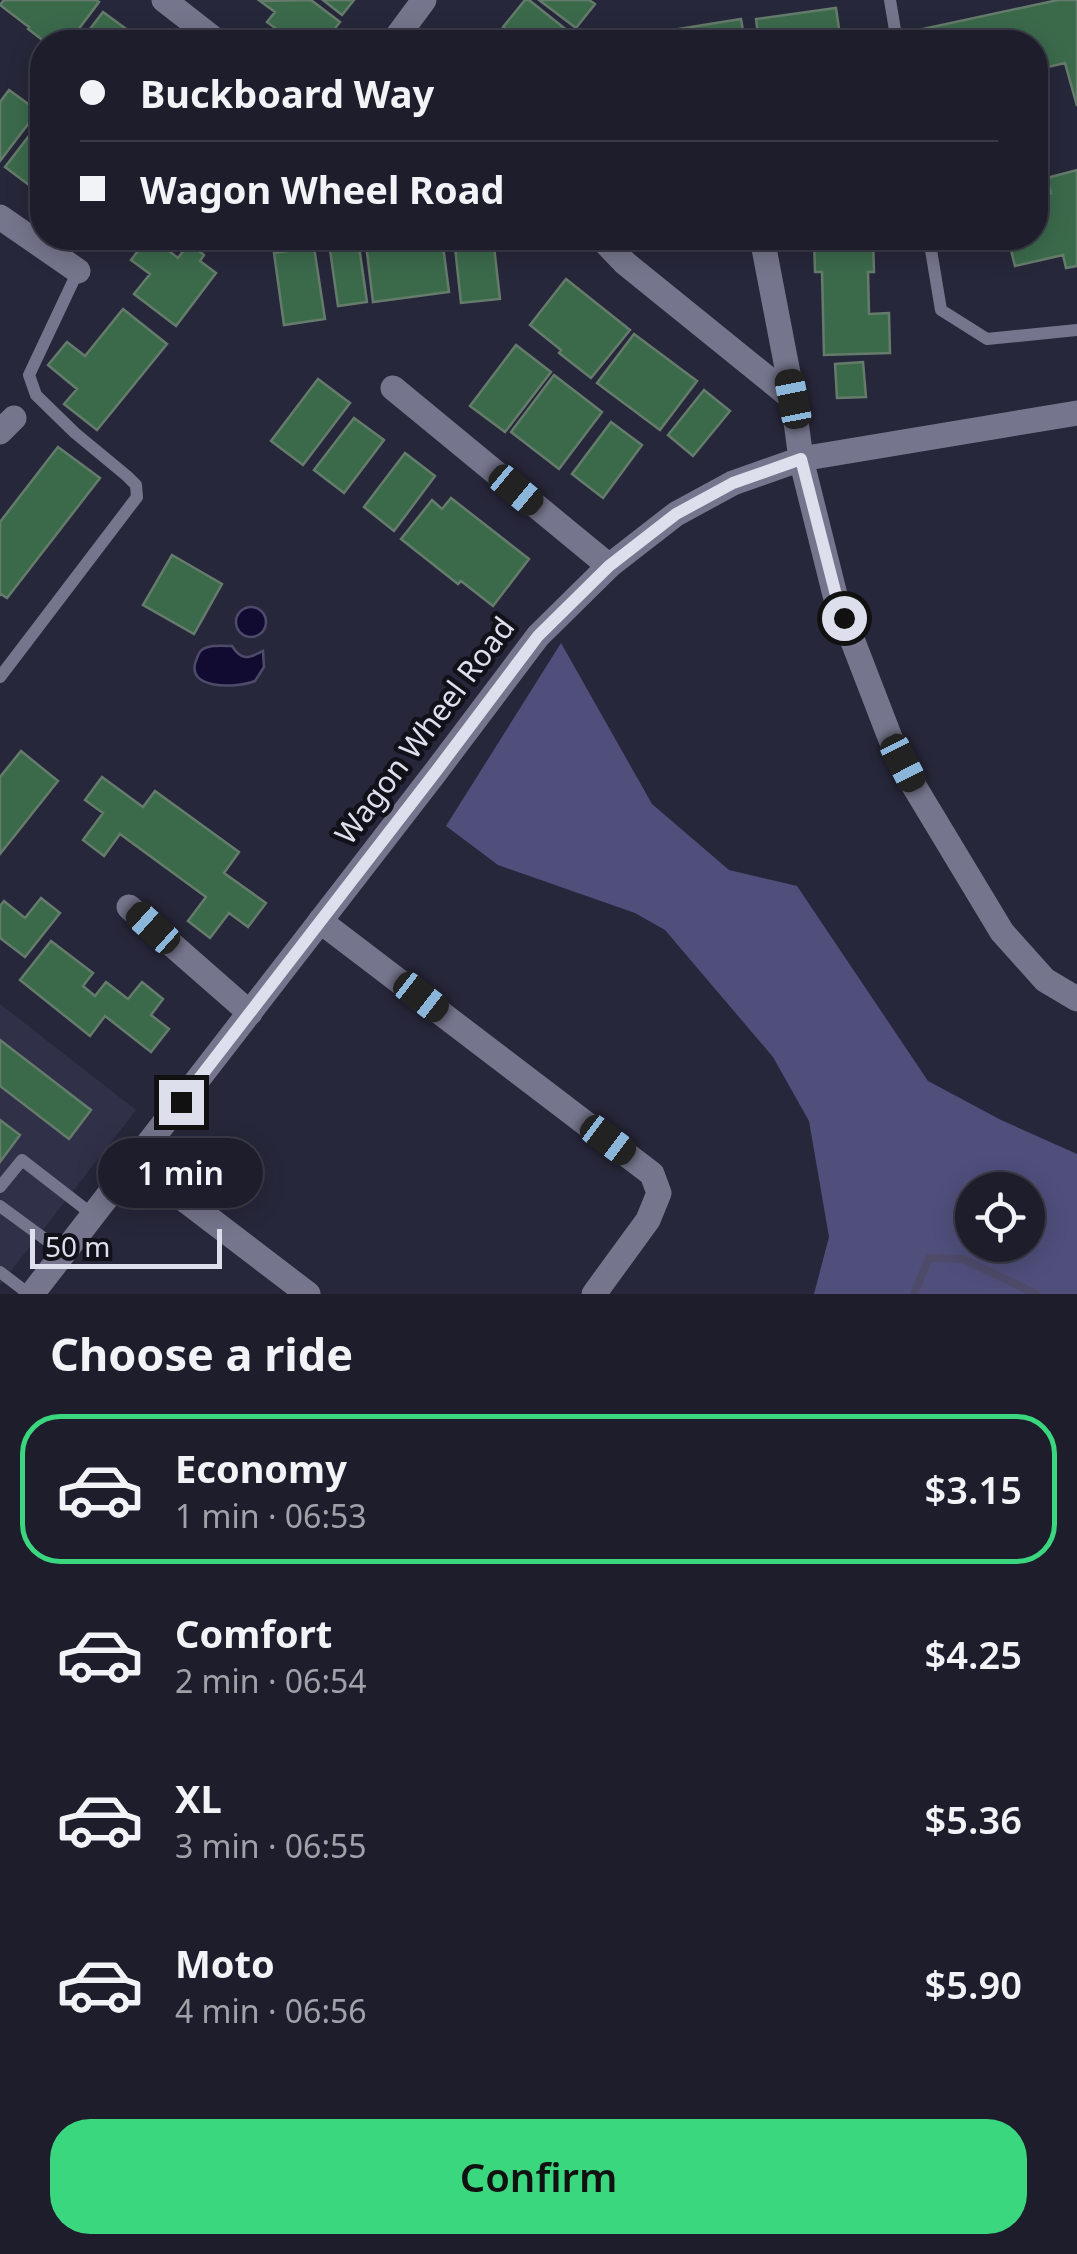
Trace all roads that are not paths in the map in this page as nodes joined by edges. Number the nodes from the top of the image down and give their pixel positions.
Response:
1 (164, 0) edge
2 (424, 0) edge
3 (890, 0) edge
4 (203, 30) edge
5 (401, 30) edge
6 (895, 30) edge
7 (0, 217) edge
8 (30, 238) edge
9 (47, 250) edge
10 (613, 250) edge
11 (764, 250) edge
12 (931, 250) edge
13 (78, 272) joint
14 (1077, 330) edge
15 (392, 388) dead end
16 (793, 399) junction
17 (1077, 413) edge
18 (801, 459) junction
19 (609, 566) junction
20 (0, 677) edge
21 (129, 907) dead end
22 (320, 922) junction
23 (1077, 999) edge
24 (250, 1012) junction
25 (135, 1162) junction
26 (0, 1187) edge
27 (0, 1206) edge
28 (94, 1215) junction
29 (64, 1253) junction
30 (0, 1272) edge
31 (30, 1294) edge
32 (308, 1294) edge
33 (594, 1294) edge

1 - 4 street
2 - 5 street
3 - 6 lane
7 - 8 street
9 - 13 street
10 - 16 street
11 - 16 street
12 - 14 lane
13 - 20 lane
15 - 19 street
16 - 18 street
17 - 18 street, Wagon Wheel Road
18 - 19 street, Wagon Wheel Road
18 - 23 street
19 - 22 street, Wagon Wheel Road
21 - 24 street
22 - 24 street, Wagon Wheel Road
22 - 33 street
24 - 25 street, Wagon Wheel Road
25 - 28 street, Wagon Wheel Road
25 - 32 street
26 - 28 lane
27 - 29 lane
28 - 29 street, Wagon Wheel Road
29 - 31 street, Wagon Wheel Road
30 - 31 lane

